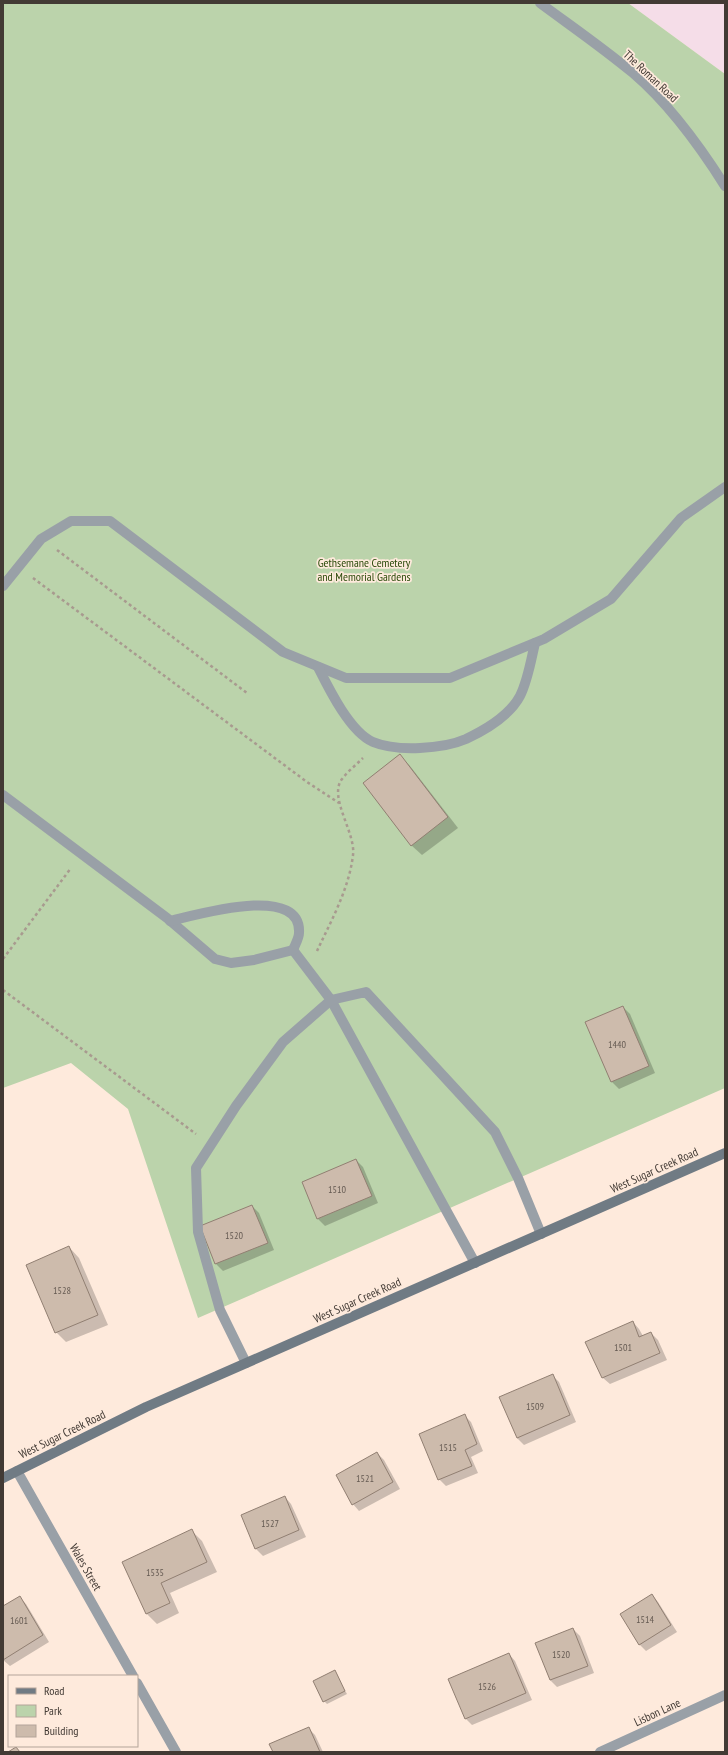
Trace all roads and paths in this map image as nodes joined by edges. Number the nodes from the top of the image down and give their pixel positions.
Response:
1 (540, 3) edge
2 (725, 186) edge
3 (725, 487) edge
4 (41, 539) junction
5 (18, 567) junction
6 (3, 586) edge
7 (535, 643) junction
8 (318, 667) junction
9 (247, 693) dead end
10 (373, 742) junction
11 (3, 795) edge
12 (339, 803) junction
13 (81, 854) junction
14 (170, 921) junction
15 (292, 950) junction
16 (3, 959) edge
17 (308, 970) junction
18 (3, 990) edge
19 (331, 1000) junction
20 (210, 1145) junction
21 (725, 1153) edge
22 (541, 1234) junction
23 (475, 1263) junction
24 (246, 1363) junction
25 (16, 1471) junction
26 (3, 1478) edge
27 (132, 1675) edge
28 (138, 1685) edge
29 (725, 1695) edge
30 (176, 1752) edge
31 (600, 1752) edge

1 - 2 street, The Roman Road
3 - 7 street
4 - 5 street
4 - 8 street
4 - 9 path
5 - 6 street
5 - 12 path
7 - 8 street
7 - 10 street
8 - 10 street
10 - 12 path
11 - 13 street
12 - 17 path
13 - 14 street
13 - 16 path
14 - 15 street
14 - 15 street
15 - 17 street
17 - 19 street
18 - 20 path
19 - 20 street
19 - 22 street
19 - 23 street
20 - 24 street
21 - 22 main road, West Sugar Creek Road
22 - 23 main road, West Sugar Creek Road
23 - 24 main road, West Sugar Creek Road
24 - 25 main road, West Sugar Creek Road
25 - 26 main road, West Sugar Creek Road
25 - 27 street, Wales Street
28 - 30 street
29 - 31 street, Lisbon Lane

